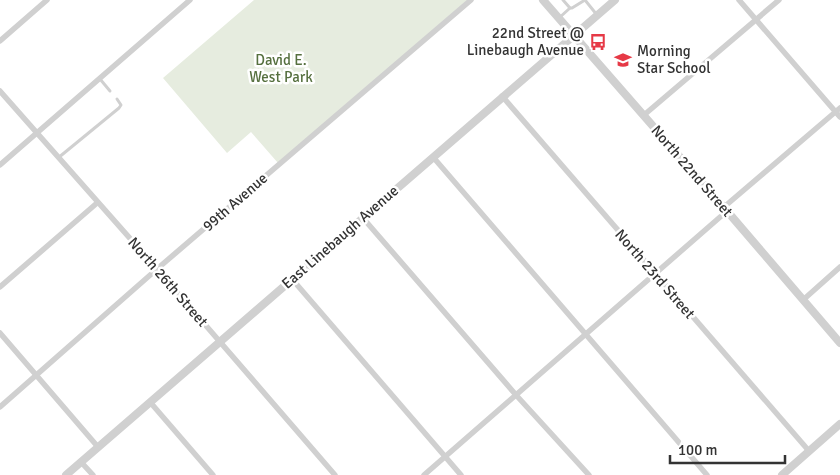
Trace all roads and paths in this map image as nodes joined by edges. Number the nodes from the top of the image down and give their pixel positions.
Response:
1 (47, 0) edge
2 (190, 0) edge
3 (471, 0) edge
4 (563, 0) edge
5 (585, 0) edge
6 (615, 0) edge
7 (739, 0) edge
8 (779, 0) edge
9 (545, 1) edge
10 (570, 8) junction
11 (597, 15) junction
12 (558, 18) junction
13 (756, 20) junction
14 (573, 36) junction
15 (0, 41) edge
16 (100, 78) junction
17 (0, 91) edge
18 (110, 91) dead end
19 (502, 96) junction
20 (117, 99) dead end
21 (838, 110) edge
22 (644, 115) junction
23 (840, 117) edge
24 (36, 134) junction
25 (432, 157) junction
26 (58, 158) junction
27 (0, 164) edge
28 (98, 203) junction
29 (726, 209) junction
30 (363, 218) junction
31 (840, 267) edge
32 (157, 269) junction
33 (655, 273) junction
34 (292, 280) junction
35 (0, 287) edge
36 (803, 300) junction
37 (0, 333) edge
38 (585, 335) junction
39 (220, 342) junction
40 (840, 343) edge
41 (37, 375) junction
42 (516, 395) junction
43 (150, 402) junction
44 (0, 407) edge
45 (840, 424) edge
46 (98, 447) junction
47 (809, 451) junction
48 (445, 457) junction
49 (82, 462) junction
50 (66, 475) edge
51 (93, 475) edge
52 (213, 475) edge
53 (335, 475) edge
54 (424, 475) edge
55 (461, 475) edge
56 (589, 475) edge
57 (707, 475) edge
58 (782, 475) edge

1 - 15 street
2 - 16 street
3 - 32 street, 99th Avenue
4 - 10 lane
5 - 10 lane
5 - 11 lane
6 - 11 street, East Linebaugh Avenue
7 - 13 street
8 - 13 street
9 - 12 street, North 22nd Street
10 - 12 lane
11 - 14 street, East Linebaugh Avenue
12 - 14 street, North 22nd Street
13 - 21 street
13 - 22 street
14 - 19 street, East Linebaugh Avenue
14 - 22 street, North 22nd Street
16 - 18 lane
16 - 24 street
17 - 24 street, North 26th Street
19 - 25 street, East Linebaugh Avenue
19 - 33 street, North 23rd Street
20 - 26 lane
21 - 23 street
21 - 29 street
22 - 29 street, North 22nd Street
24 - 26 street, North 26th Street
24 - 27 street
25 - 30 street, East Linebaugh Avenue
25 - 38 street
26 - 28 street, North 26th Street
28 - 32 street, North 26th Street
28 - 35 street
29 - 33 street
29 - 36 street, North 22nd Street
30 - 34 street, East Linebaugh Avenue
30 - 42 street
31 - 36 street
32 - 39 street, North 26th Street
32 - 41 street, 99th Avenue
33 - 38 street
33 - 47 street, North 23rd Street
34 - 39 street, East Linebaugh Avenue
34 - 48 street
36 - 40 street, North 22nd Street
37 - 41 street
38 - 42 street
38 - 57 street
39 - 43 street, East Linebaugh Avenue
39 - 53 street, North 26th Street
41 - 44 street, 99th Avenue
41 - 46 street
42 - 48 street
42 - 56 street
43 - 46 street, East Linebaugh Avenue
43 - 52 street
45 - 47 street
46 - 49 street, East Linebaugh Avenue
47 - 58 street
48 - 54 street
48 - 55 street
49 - 50 street, East Linebaugh Avenue
49 - 51 street

